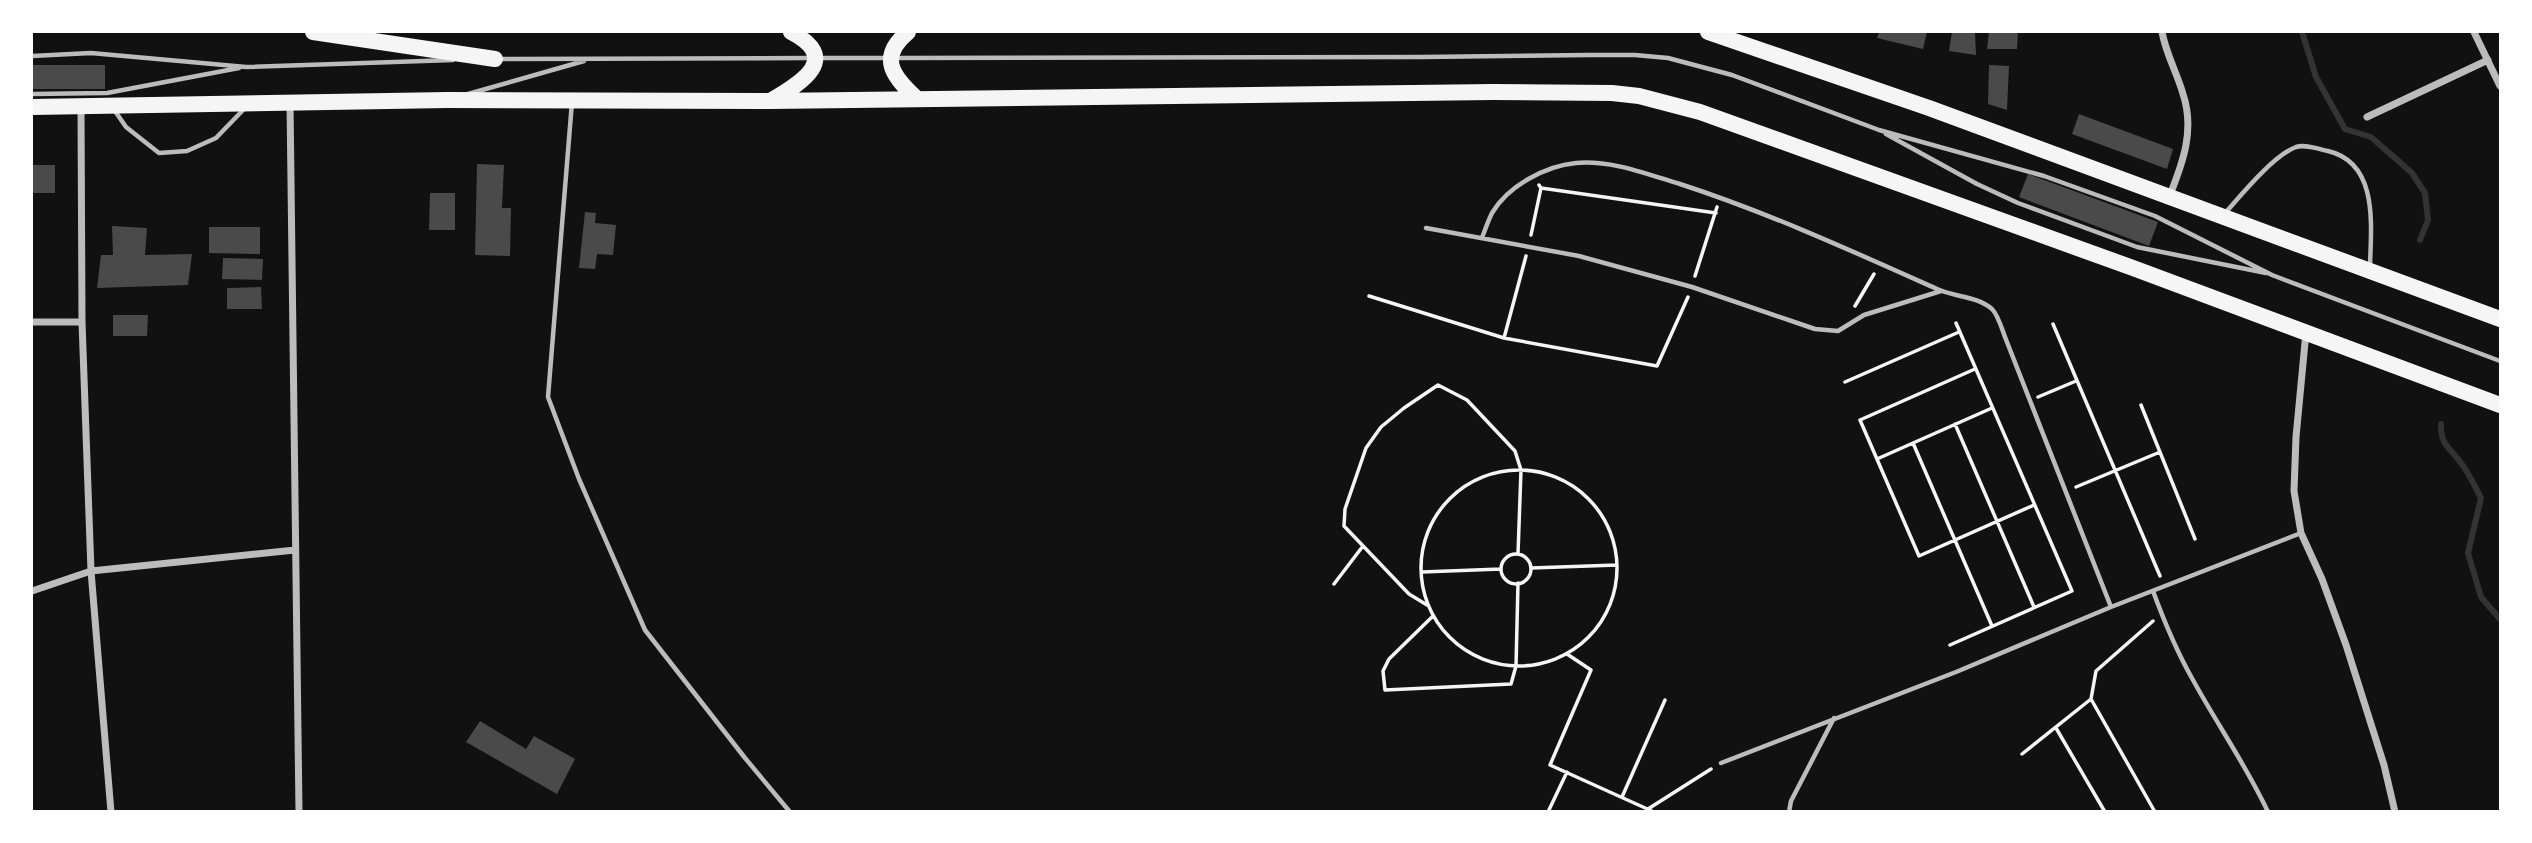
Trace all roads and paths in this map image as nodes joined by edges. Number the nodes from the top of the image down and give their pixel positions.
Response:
1 (313, 32) edge
2 (791, 32) edge
3 (908, 32) edge
4 (1708, 32) edge
5 (2162, 32) edge
6 (2474, 32) edge
7 (32, 56) edge
8 (495, 58) junction
9 (816, 58) junction
10 (891, 58) junction
11 (589, 59) junction
12 (2488, 60) junction
13 (246, 67) junction
14 (2501, 86) edge
15 (32, 94) edge
16 (916, 98) junction
17 (447, 100) junction
18 (572, 101) junction
19 (770, 102) junction
20 (250, 103) junction
21 (290, 103) junction
22 (81, 105) junction
23 (110, 105) junction
24 (32, 107) edge
25 (2367, 117) dead end
26 (1879, 130) junction
27 (1531, 175) junction
28 (2170, 196) junction
29 (1716, 213) dead end
30 (2222, 215) junction
31 (1426, 228) dead end
32 (1482, 238) junction
33 (1881, 262) junction
34 (2369, 271) junction
35 (2272, 275) junction
36 (1941, 291) junction
37 (1369, 296) dead end
38 (1854, 307) dead end
39 (2501, 319) edge
40 (32, 322) edge
41 (82, 322) junction
42 (1956, 323) dead end
43 (2053, 324) dead end
44 (1959, 332) junction
45 (2306, 332) junction
46 (2501, 361) edge
47 (1657, 366) dead end
48 (1975, 369) junction
49 (2077, 380) junction
50 (1845, 382) dead end
51 (2033, 399) dead end
52 (2141, 405) dead end
53 (2501, 405) edge
54 (1992, 408) junction
55 (1955, 425) junction
56 (1913, 443) junction
57 (2160, 452) junction
58 (1877, 459) junction
59 (1521, 470) junction
60 (2115, 471) junction
61 (2071, 489) dead end
62 (2034, 505) junction
63 (1997, 522) junction
64 (2301, 533) junction
65 (2195, 539) dead end
66 (1955, 540) junction
67 (1363, 546) junction
68 (295, 550) junction
69 (1518, 554) junction
70 (1617, 565) junction
71 (1531, 568) junction
72 (1501, 569) junction
73 (91, 571) junction
74 (1421, 572) junction
75 (1518, 583) junction
76 (1334, 584) dead end
77 (2165, 586) junction
78 (32, 591) edge
79 (2153, 591) junction
80 (1429, 606) junction
81 (2034, 607) junction
82 (2111, 607) junction
83 (2161, 614) junction
84 (1433, 616) junction
85 (1992, 626) junction
86 (1950, 645) dead end
87 (1567, 654) junction
88 (1516, 666) junction
89 (2091, 699) junction
90 (1665, 701) dead end
91 (1834, 718) junction
92 (2056, 728) junction
93 (2022, 754) dead end
94 (1721, 763) joint
95 (1567, 772) junction
96 (1622, 797) junction
97 (1648, 809) junction
98 (111, 811) edge
99 (299, 811) edge
100 (790, 811) edge
101 (1548, 811) edge
102 (1654, 811) edge
103 (1789, 811) edge
104 (2105, 811) edge
105 (2155, 811) edge
106 (2268, 811) edge
107 (2395, 811) edge

1 - 8 highway
2 - 9 highway
3 - 10 highway
4 - 28 highway
5 - 28 street
6 - 12 street
7 - 13 lane
8 - 11 lane
8 - 13 lane
9 - 10 lane
9 - 11 lane
9 - 19 highway
10 - 16 highway
10 - 26 lane
11 - 17 lane
12 - 14 street
12 - 25 street
13 - 15 lane
16 - 19 highway
16 - 45 highway
17 - 18 highway
17 - 21 highway
18 - 19 highway
18 - 100 lane
20 - 21 highway
20 - 23 highway
20 - 23 lane
21 - 68 street
22 - 23 highway
22 - 24 highway
22 - 41 street
26 - 35 lane
26 - 35 lane
27 - 29 path
27 - 32 lane
27 - 33 lane
28 - 30 highway
30 - 34 highway
30 - 34 lane
31 - 32 lane
32 - 36 lane
33 - 36 lane
33 - 38 path
34 - 39 highway
35 - 46 lane
36 - 82 lane
37 - 47 path
40 - 41 street
41 - 73 street
42 - 44 path
43 - 49 path
44 - 48 path
44 - 50 path
45 - 53 highway
45 - 64 street
48 - 54 path
48 - 58 path
49 - 51 path
49 - 60 path
52 - 57 path
54 - 55 path
54 - 62 path
55 - 56 path
55 - 63 path
56 - 58 path
56 - 66 path
57 - 60 path
57 - 65 path
58 - 66 path
59 - 67 path
59 - 69 path
59 - 70 path
59 - 74 path
60 - 61 path
60 - 77 path
62 - 63 path
62 - 81 path
63 - 66 path
63 - 81 path
64 - 77 lane
64 - 107 street
66 - 85 path
67 - 76 path
67 - 80 path
68 - 73 street
68 - 99 street
69 - 71 path
69 - 72 path
70 - 71 path
70 - 87 path
71 - 75 path
72 - 74 path
72 - 75 path
73 - 78 street
73 - 98 street
74 - 80 path
75 - 88 path
77 - 79 lane
79 - 82 lane
79 - 83 lane
80 - 84 path
81 - 85 path
82 - 91 lane
83 - 89 path
83 - 106 lane
84 - 88 path
84 - 88 path
85 - 86 path
87 - 88 path
87 - 95 path
89 - 92 path
89 - 105 path
90 - 96 path
91 - 94 lane
91 - 103 lane
92 - 93 path
92 - 104 path
94 - 97 path
95 - 96 path
95 - 101 path
96 - 97 path
97 - 102 path

